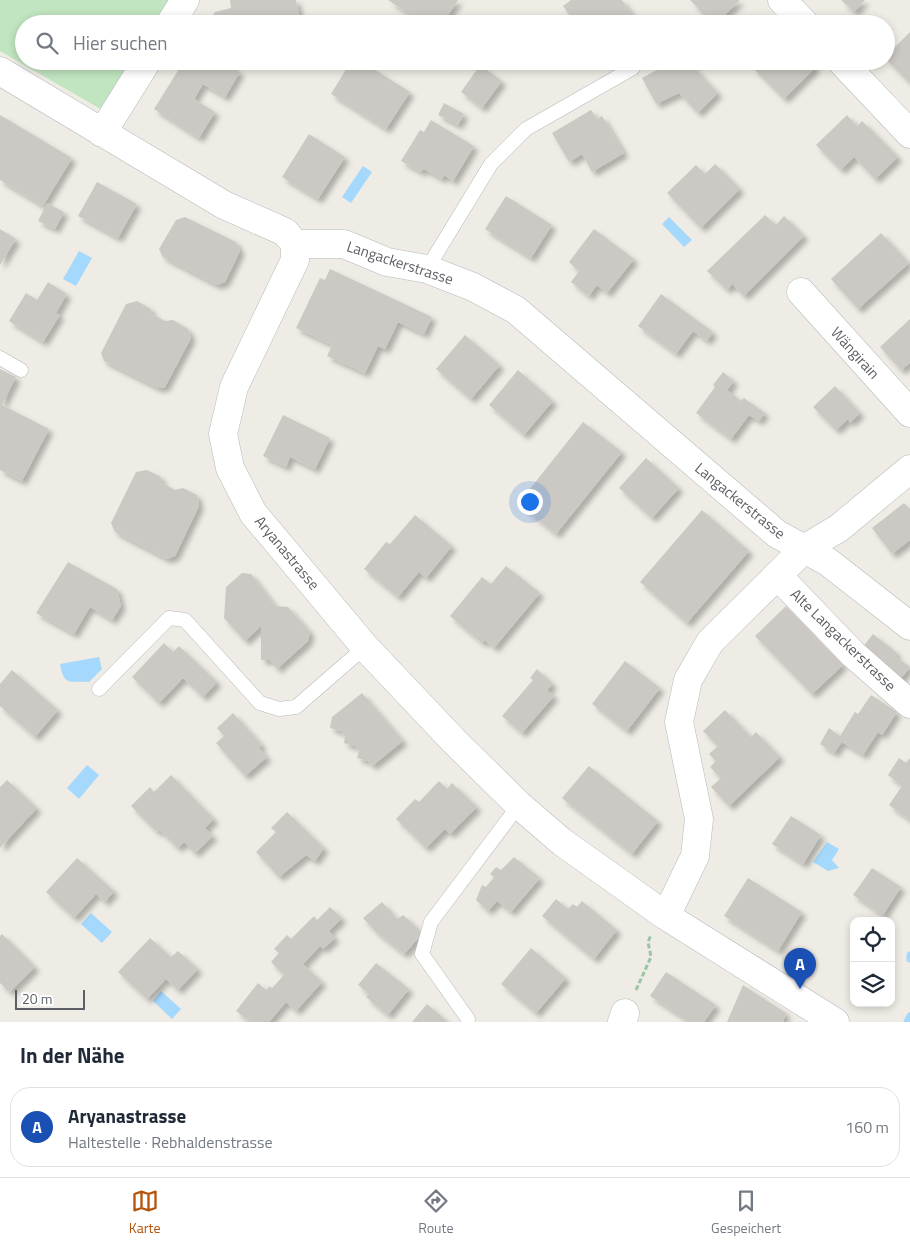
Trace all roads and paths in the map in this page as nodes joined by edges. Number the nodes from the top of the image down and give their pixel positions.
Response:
1 (185, 0) edge
2 (782, 0) edge
3 (176, 15) edge
4 (796, 15) edge
5 (141, 70) edge
6 (629, 70) edge
7 (850, 70) edge
8 (0, 71) edge
9 (102, 133) junction
10 (910, 134) edge
11 (295, 244) junction
12 (427, 269) junction
13 (801, 292) dead end
14 (0, 358) edge
15 (21, 370) dead end
16 (910, 413) edge
17 (910, 469) edge
18 (804, 549) junction
19 (777, 575) junction
20 (910, 626) edge
21 (365, 647) junction
22 (99, 689) dead end
23 (910, 704) edge
24 (519, 805) junction
25 (666, 916) junction
26 (623, 1018) edge
27 (468, 1020) dead end
28 (835, 1022) edge

1 - 3 street
2 - 4 street
5 - 9 street
6 - 12 lane
7 - 10 street
8 - 9 street
9 - 11 street
11 - 12 street, Langackerstrasse
11 - 21 street, Aryanastrasse
12 - 18 street, Langackerstrasse
13 - 16 street, Wängirain
14 - 15 lane
17 - 18 street
18 - 19 street
18 - 20 street, Langackerstrasse
19 - 23 street, Alte Langackerstrasse
19 - 25 street
21 - 22 lane
21 - 24 street, Aryanastrasse
24 - 25 street, Aryanastrasse
24 - 27 lane
25 - 26 path
25 - 28 street, Aryanastrasse

